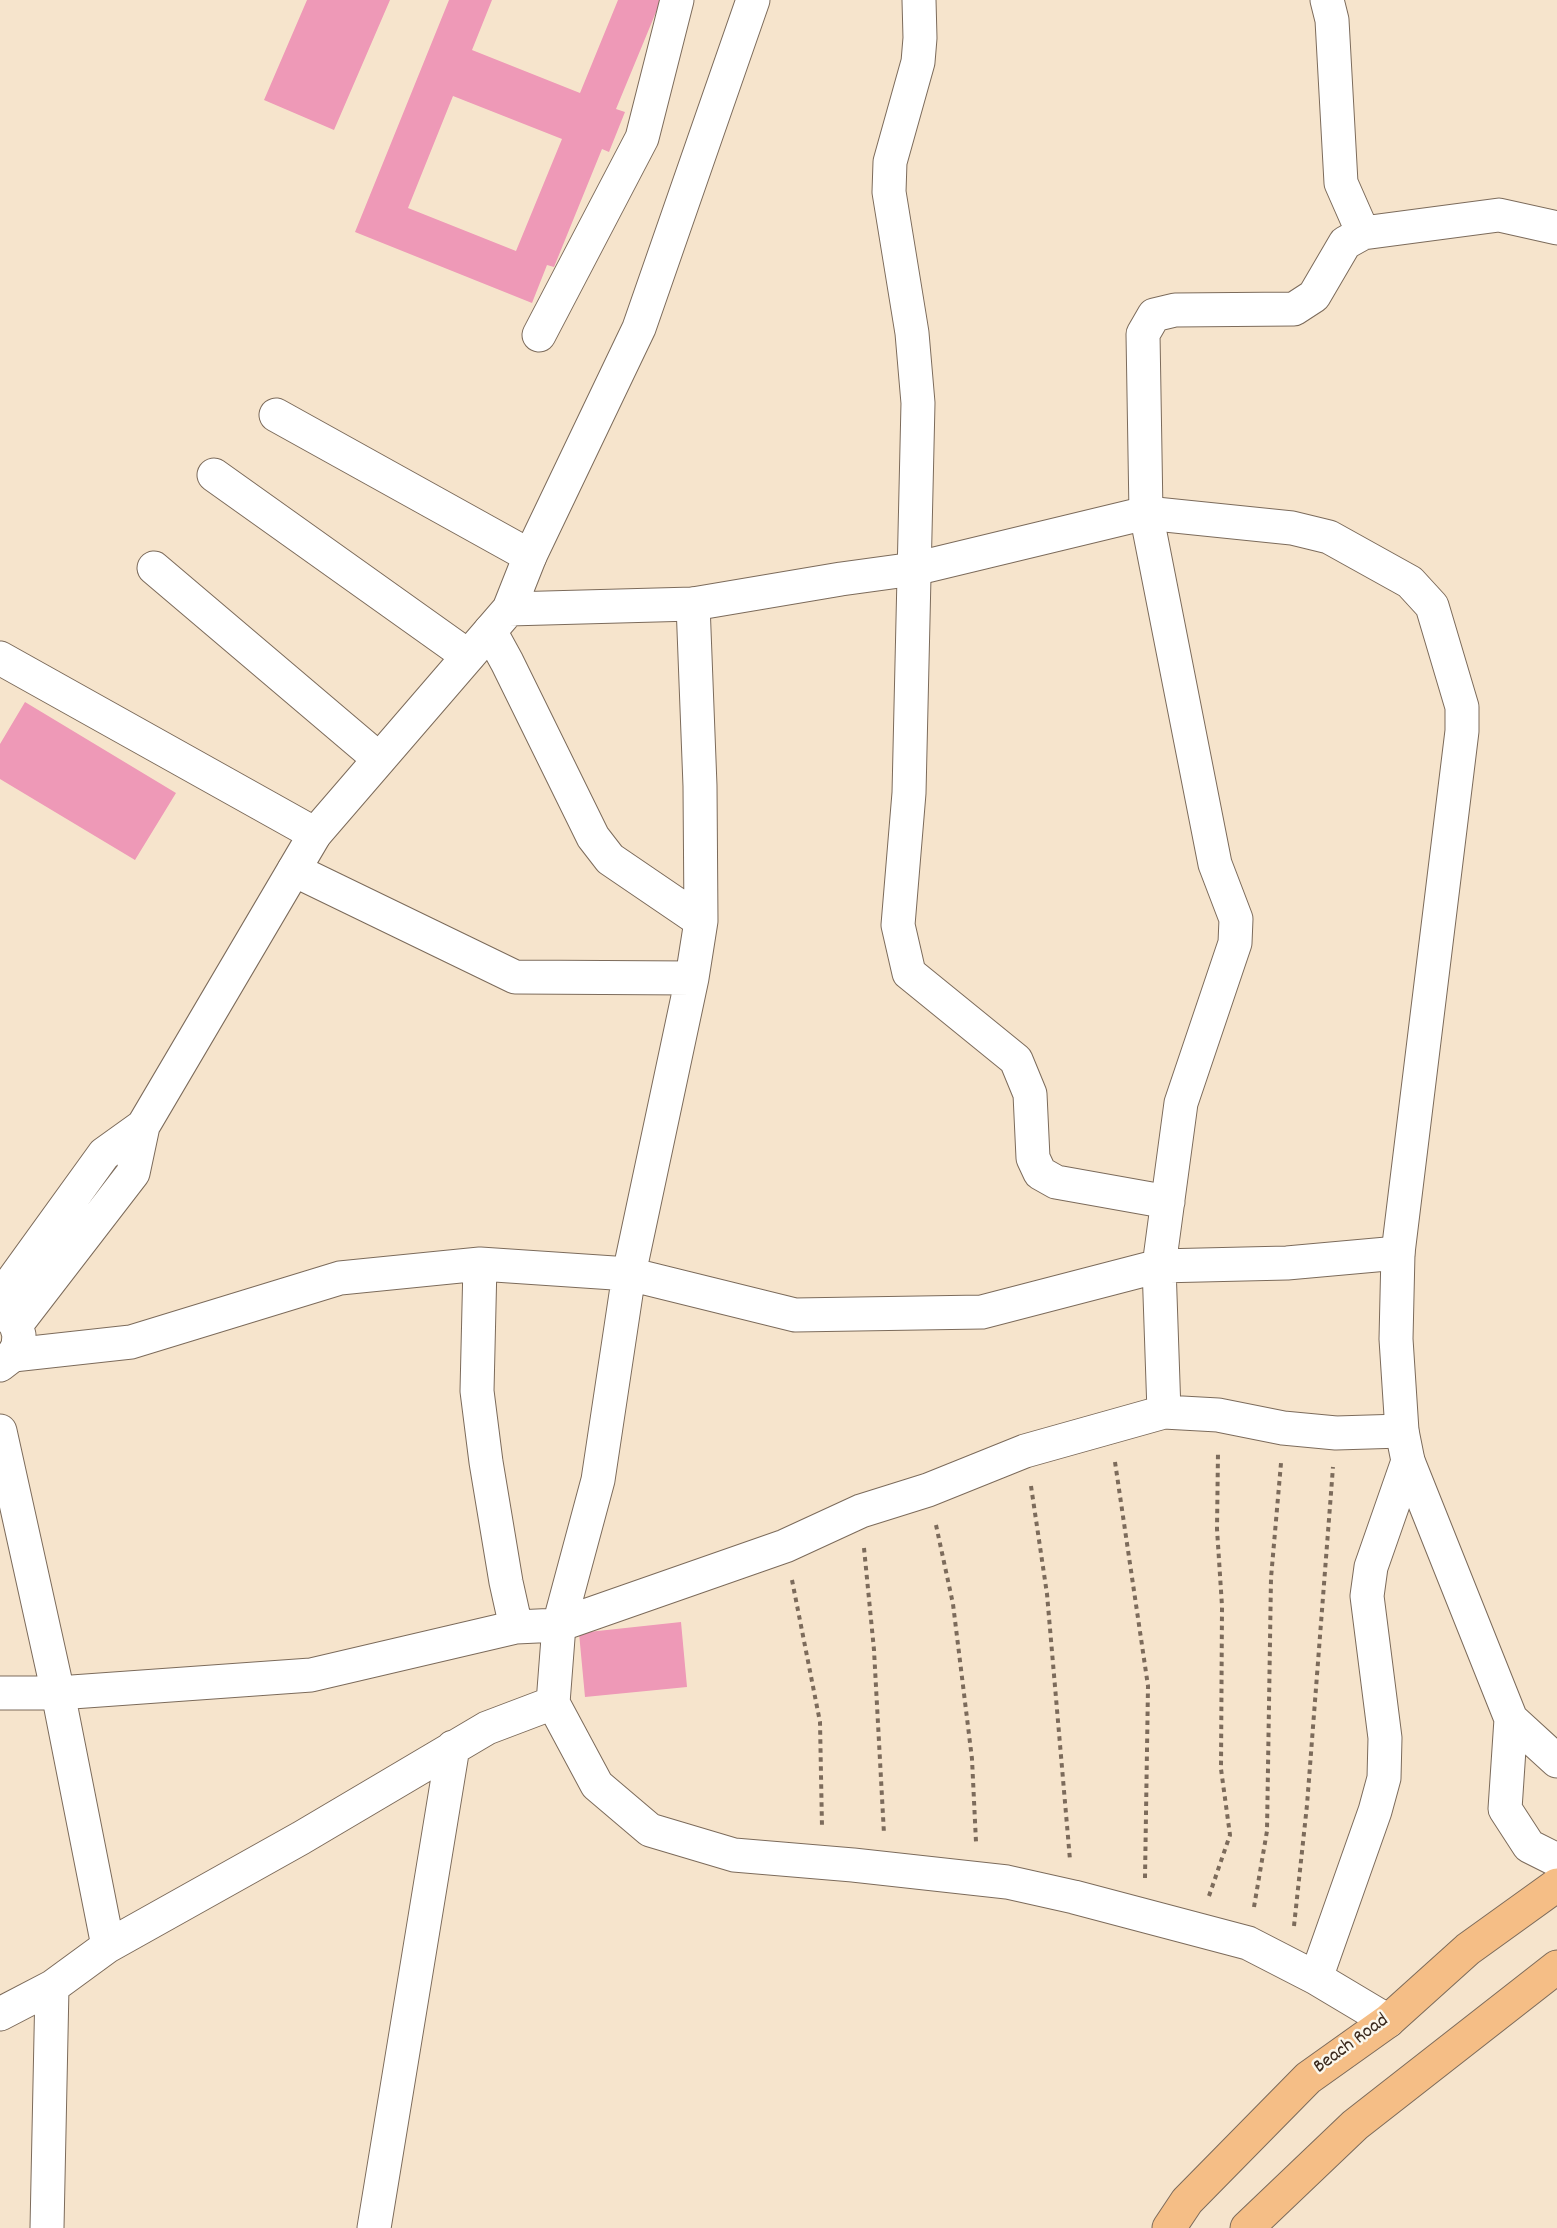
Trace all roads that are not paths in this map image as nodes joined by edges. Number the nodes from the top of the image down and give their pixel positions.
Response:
1 (677, 0) edge
2 (753, 0) edge
3 (919, 0) edge
4 (1327, 0) edge
5 (1557, 228) edge
6 (1363, 233) junction
7 (539, 335) dead end
8 (276, 415) dead end
9 (214, 476) dead end
10 (1146, 513) junction
11 (530, 556) junction
12 (154, 568) dead end
13 (914, 569) junction
14 (693, 604) junction
15 (499, 620) junction
16 (468, 656) junction
17 (0, 658) edge
18 (380, 759) junction
19 (315, 834) junction
20 (294, 870) junction
21 (701, 921) junction
22 (692, 978) junction
23 (142, 1126) junction
24 (1168, 1202) junction
25 (1398, 1253) junction
26 (480, 1264) junction
27 (1159, 1266) junction
28 (629, 1274) junction
29 (0, 1298) edge
30 (7, 1339) edge
31 (1164, 1412) junction
32 (0, 1431) edge
33 (1405, 1446) junction
34 (559, 1625) junction
35 (516, 1627) junction
36 (0, 1693) edge
37 (58, 1693) junction
38 (553, 1703) junction
39 (1511, 1719) junction
40 (453, 1747) junction
41 (1557, 1761) edge
42 (1557, 1860) edge
43 (1557, 1885) edge
44 (108, 1946) junction
45 (1557, 1967) edge
46 (1304, 1971) junction
47 (52, 1987) junction
48 (0, 2014) edge
49 (1388, 2021) junction
50 (47, 2228) edge
51 (374, 2228) edge
52 (1169, 2228) edge
53 (1247, 2228) edge

1 - 7 street
2 - 11 street
3 - 13 street
4 - 6 street
5 - 6 street
6 - 10 street
8 - 11 street
9 - 16 street
10 - 13 street
10 - 24 street
10 - 25 street
11 - 15 street
12 - 18 street
13 - 14 street
13 - 24 street
14 - 15 street
14 - 21 street
15 - 16 street
15 - 21 street
16 - 18 street
17 - 19 street
18 - 19 street
19 - 20 street
20 - 22 street
20 - 23 street
21 - 22 street
22 - 28 street
23 - 29 street
23 - 30 street
24 - 27 street
25 - 27 street
25 - 33 street
26 - 28 street
26 - 30 street
26 - 35 street
27 - 28 street
27 - 31 street
28 - 34 street
31 - 33 street
31 - 34 street
32 - 37 street
33 - 39 street
33 - 46 street
34 - 35 street
34 - 38 street
35 - 37 street
36 - 37 street
37 - 44 street
38 - 40 street
38 - 46 street
39 - 41 street
39 - 42 street
40 - 44 street
40 - 51 street
43 - 49 main road, Beach Road
44 - 47 street
45 - 53 main road
46 - 49 street
47 - 48 street
47 - 50 street
49 - 52 main road, Beach Road

